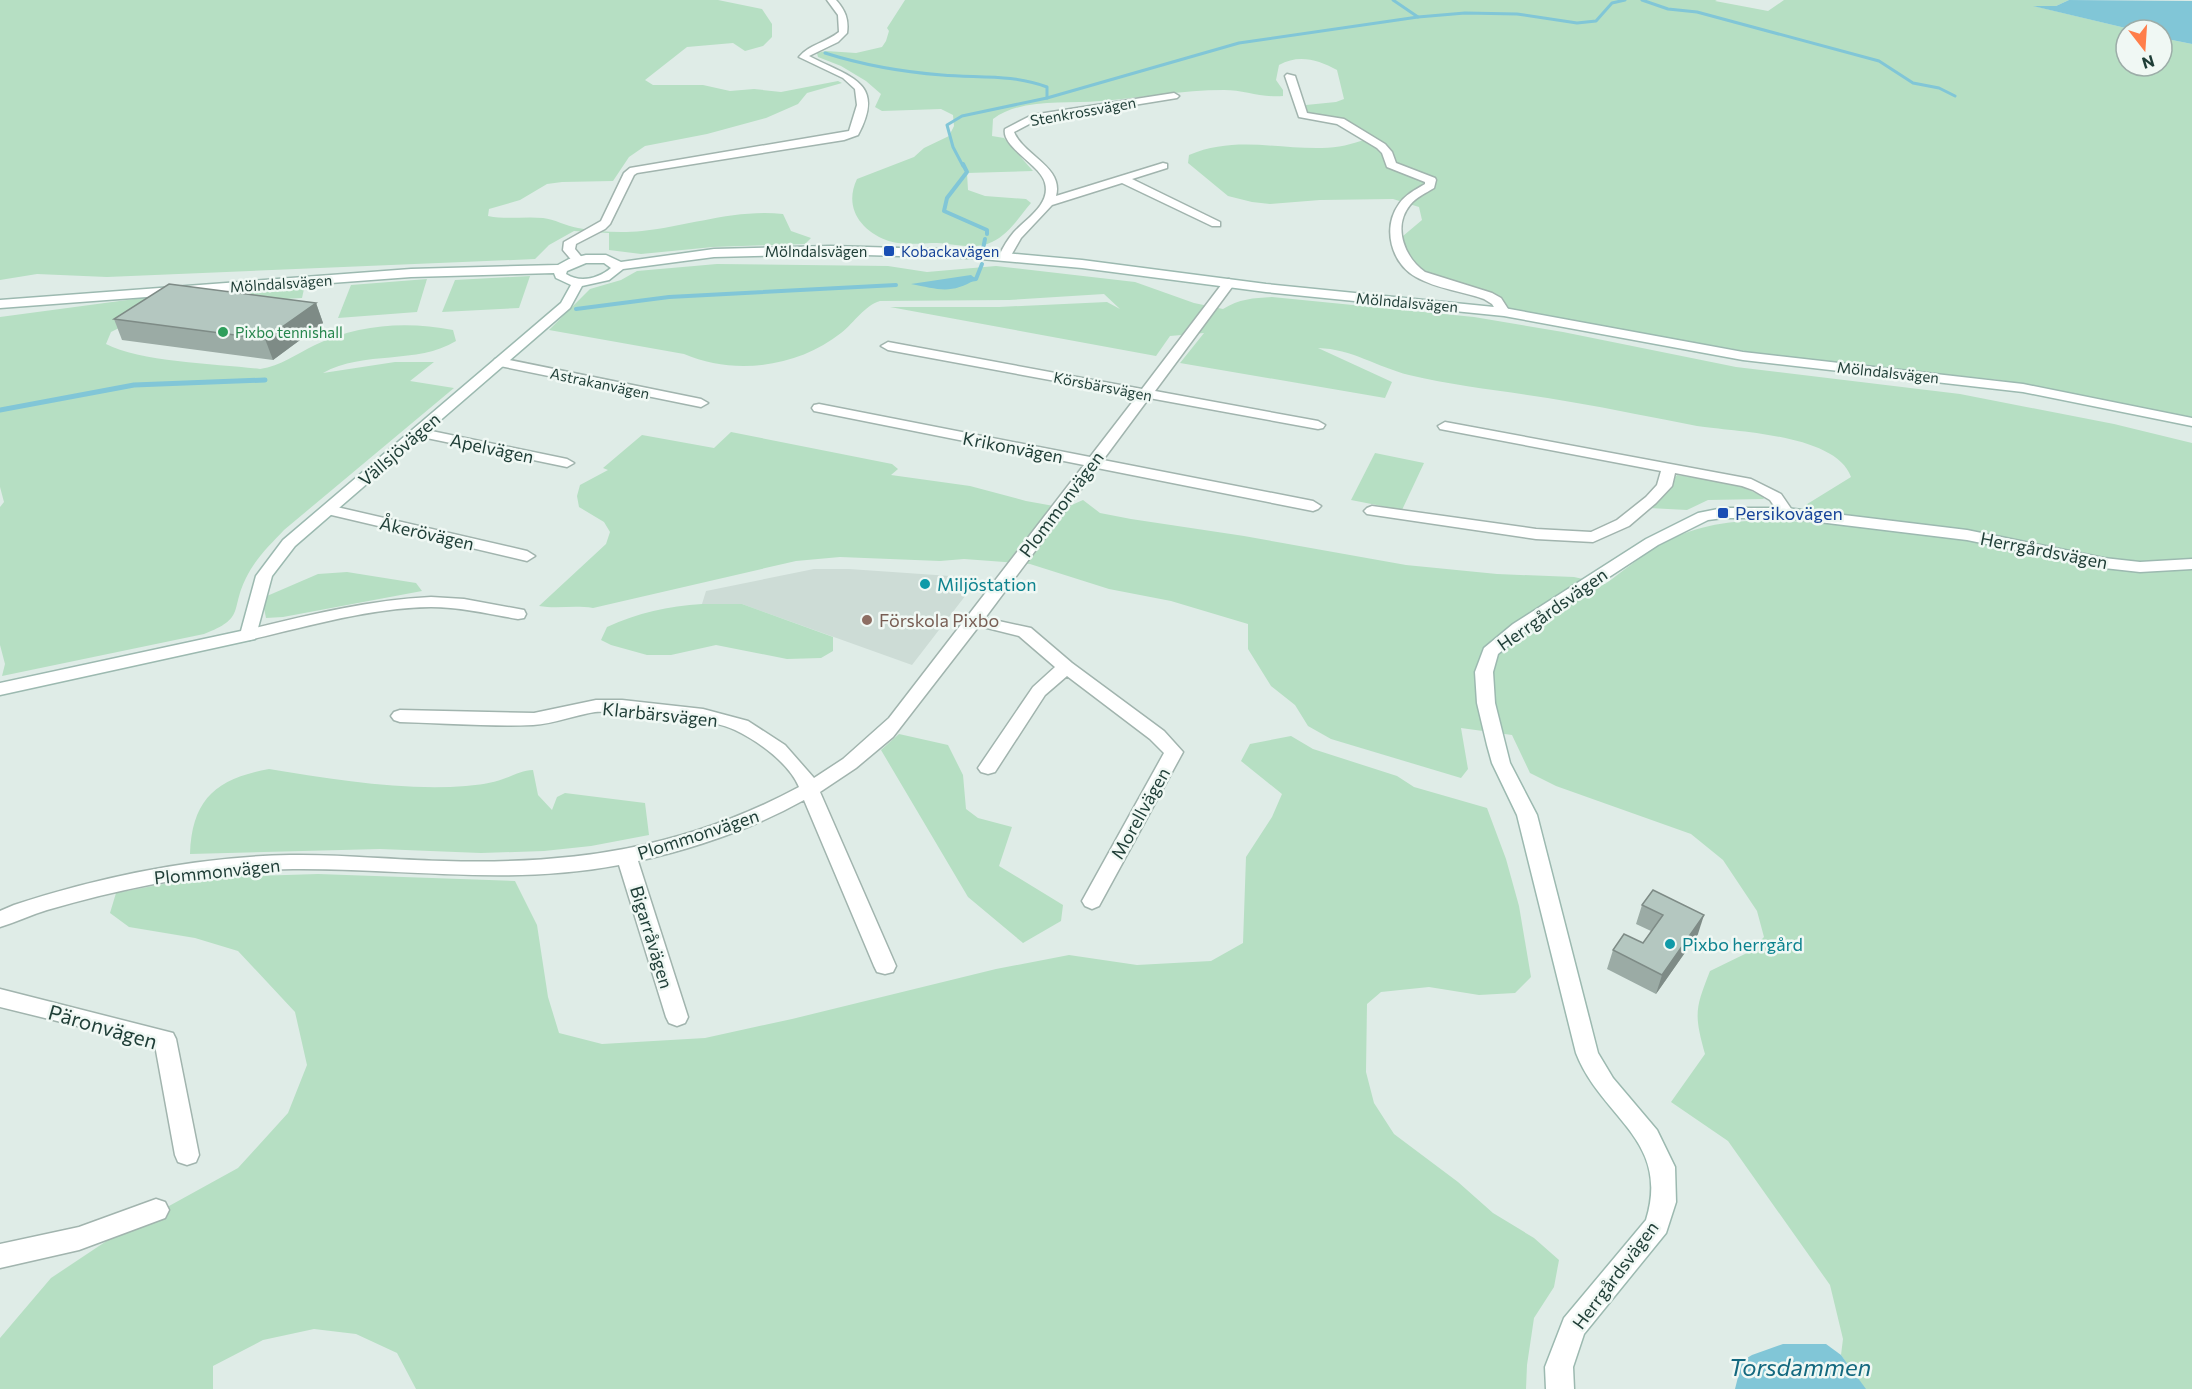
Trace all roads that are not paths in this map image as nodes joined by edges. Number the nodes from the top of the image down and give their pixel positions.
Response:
1 (831, 0) edge
2 (1290, 76) dead end
3 (1174, 96) dead end
4 (1163, 166) dead end
5 (1123, 179) junction
6 (1049, 202) junction
7 (1216, 224) dead end
8 (1005, 256) junction
9 (578, 260) junction
10 (617, 266) junction
11 (561, 269) junction
12 (579, 282) junction
13 (1228, 283) junction
14 (0, 304) edge
15 (1504, 312) junction
16 (888, 346) dead end
17 (500, 362) junction
18 (1145, 394) junction
19 (701, 404) dead end
20 (819, 408) dead end
21 (2192, 422) edge
22 (1318, 425) dead end
23 (1445, 426) dead end
24 (417, 432) junction
25 (567, 463) dead end
26 (1094, 463) junction
27 (1669, 468) junction
28 (1313, 506) dead end
29 (328, 510) junction
30 (1372, 512) dead end
31 (1786, 513) junction
32 (527, 556) dead end
33 (2192, 564) edge
34 (518, 614) dead end
35 (974, 620) junction
36 (249, 635) junction
37 (1066, 666) junction
38 (0, 689) edge
39 (400, 716) dead end
40 (988, 768) dead end
41 (810, 790) junction
42 (627, 856) junction
43 (1092, 901) dead end
44 (0, 919) edge
45 (885, 966) dead end
46 (0, 998) edge
47 (677, 1017) dead end
48 (187, 1155) dead end
49 (156, 1210) dead end
50 (0, 1256) edge
51 (1560, 1389) edge

1 - 9 street
2 - 15 street
3 - 6 street, Stenkrossvägen
4 - 5 street
5 - 6 street
5 - 7 street
6 - 8 street
8 - 10 street, Mölndalsvägen
8 - 13 street, Mölndalsvägen
9 - 10 street
9 - 11 street
10 - 12 street
11 - 12 street
11 - 14 street, Mölndalsvägen
12 - 17 street, Vällsjövägen
13 - 15 street, Mölndalsvägen
13 - 18 street, Plommonvägen
15 - 21 street, Mölndalsvägen
16 - 18 street, Körsbärsvägen
17 - 19 street, Astrakanvägen
17 - 24 street, Vällsjövägen
18 - 22 street, Körsbärsvägen
18 - 26 street, Plommonvägen
20 - 26 street, Krikonvägen
23 - 27 street
24 - 25 street, Apelvägen
24 - 29 street, Vällsjövägen
26 - 28 street, Krikonvägen
26 - 35 street, Plommonvägen
27 - 30 street
27 - 31 street
29 - 32 street, Åkerövägen
29 - 36 street, Vällsjövägen
31 - 33 street, Herrgårdsvägen
31 - 51 street, Herrgårdsvägen
34 - 36 street
35 - 37 street, Morellvägen
35 - 41 street, Plommonvägen
36 - 38 street
37 - 40 street
37 - 43 street, Morellvägen
39 - 41 street, Klarbärsvägen
41 - 42 street, Plommonvägen
41 - 45 street, Klarbärsvägen
42 - 44 street, Plommonvägen
42 - 47 street, Bigarråvägen
46 - 48 street, Päronvägen
49 - 50 street

